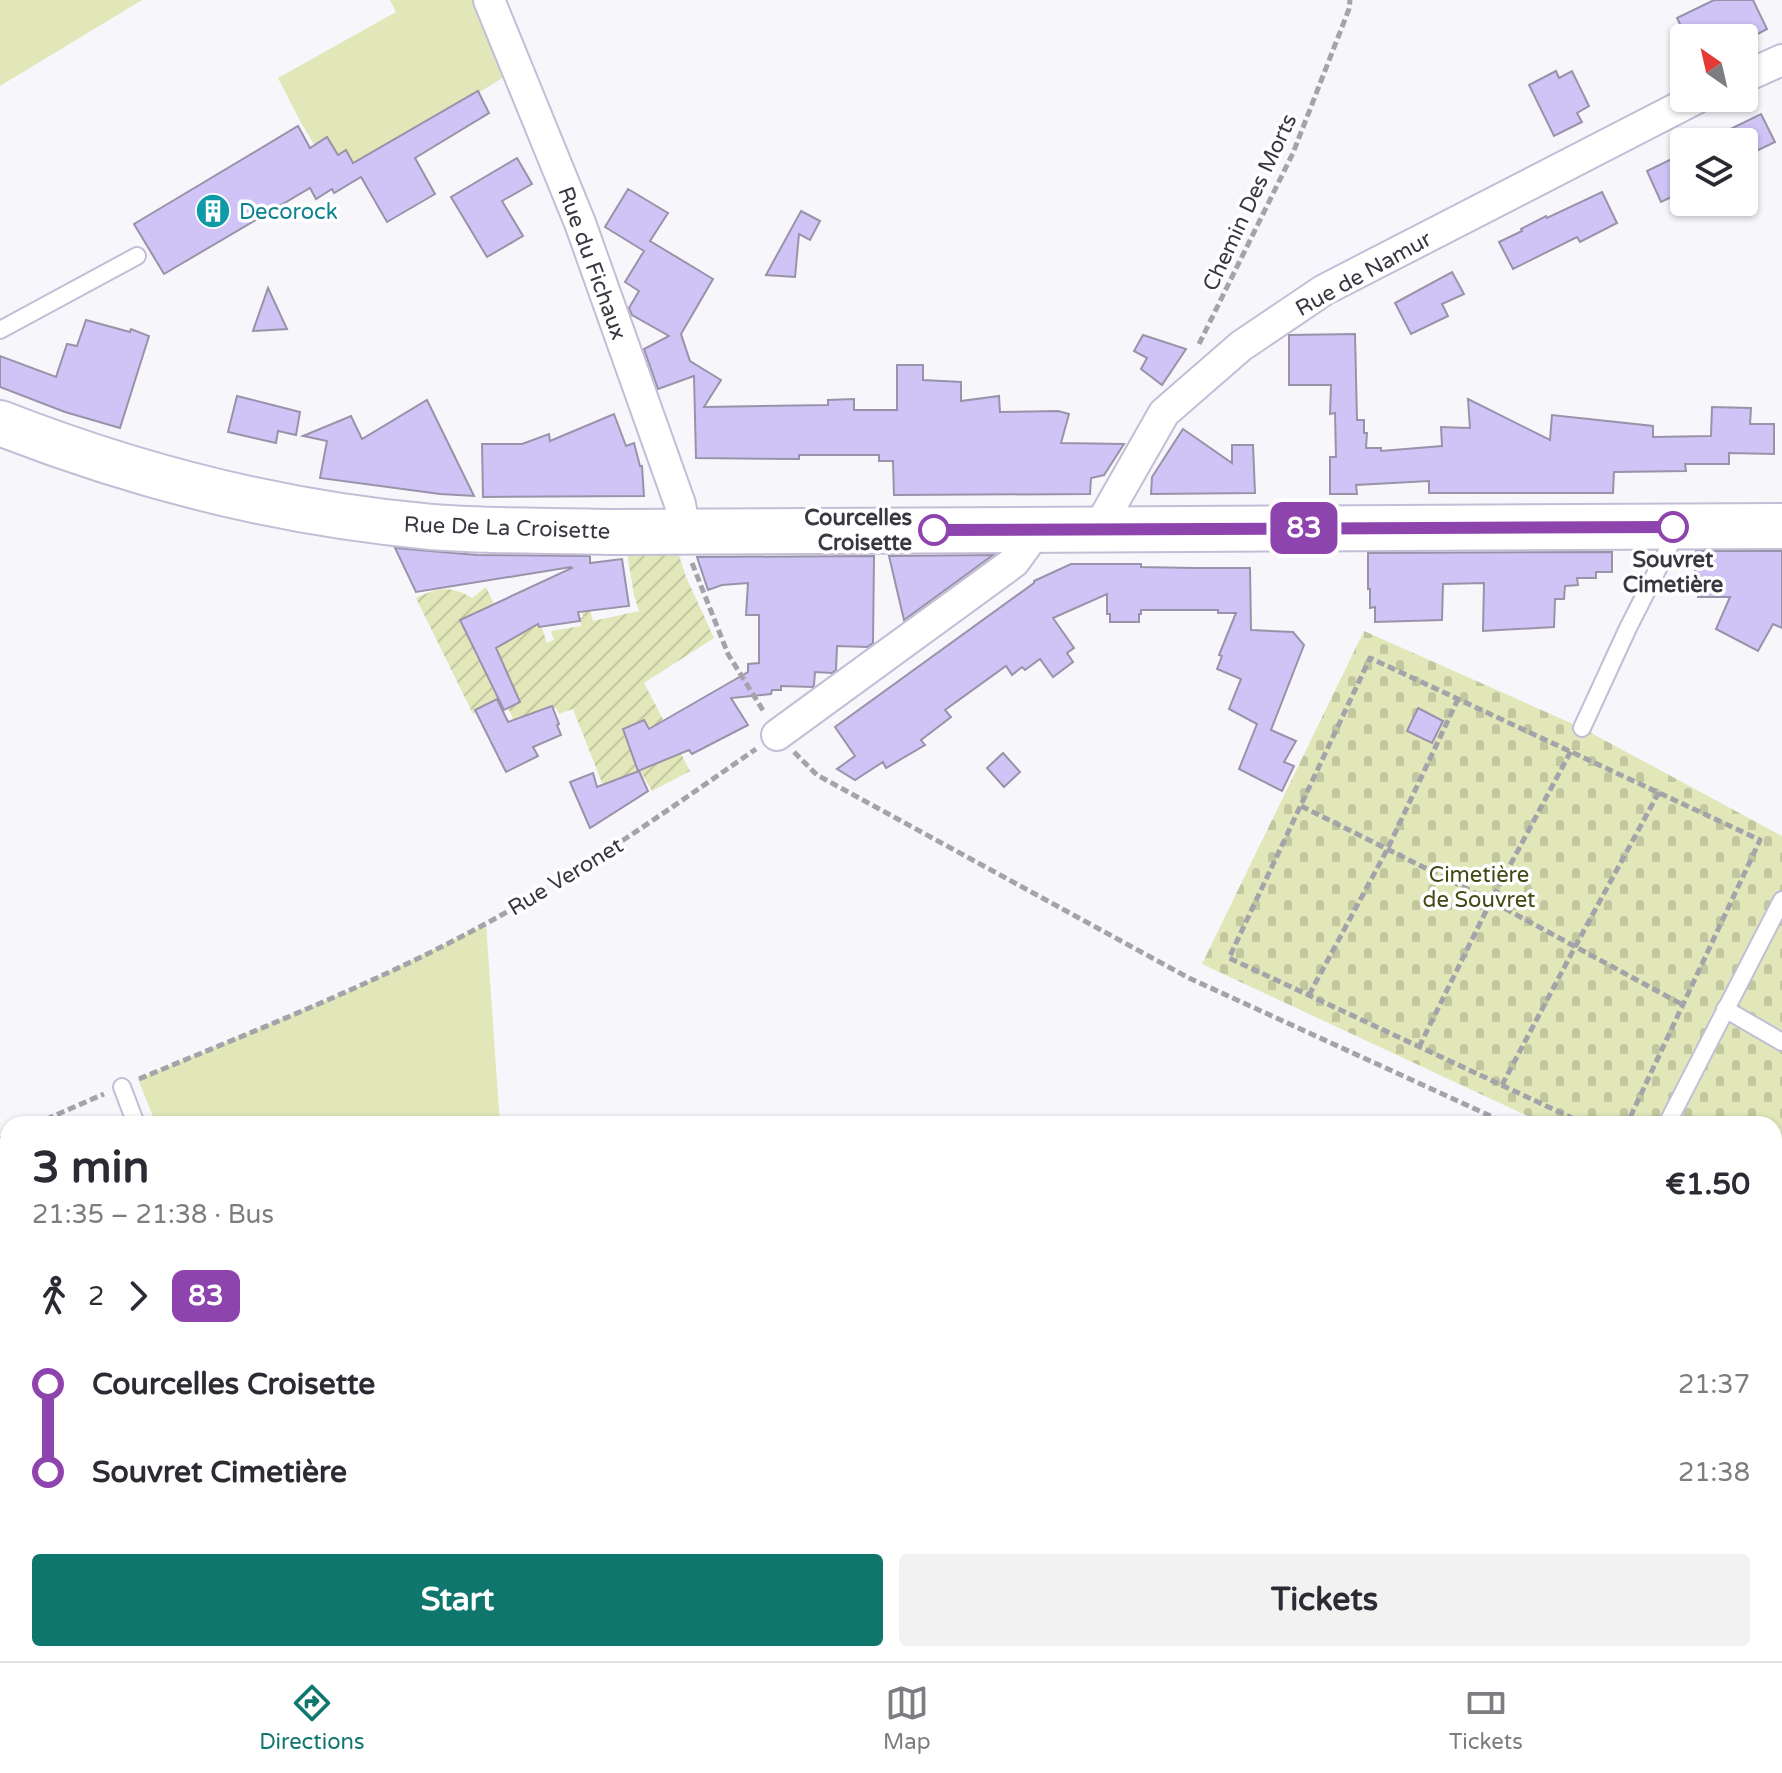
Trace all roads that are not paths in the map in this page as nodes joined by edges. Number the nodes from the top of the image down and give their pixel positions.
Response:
1 (489, 0) edge
2 (1782, 60) edge
3 (1758, 71) edge
4 (1670, 112) edge
5 (137, 256) dead end
6 (0, 330) edge
7 (0, 423) edge
8 (1782, 526) edge
9 (1672, 527) junction
10 (1027, 529) junction
11 (1106, 529) junction
12 (685, 531) junction
13 (1582, 728) road end
14 (777, 735) road end
15 (1782, 900) edge
16 (1725, 1009) junction
17 (1782, 1042) edge
18 (122, 1087) road end
19 (133, 1116) edge
20 (1671, 1116) edge

1 - 12 street, Rue du Fichaux
2 - 3 street
4 - 11 street, Rue de Namur
5 - 6 lane
7 - 12 main road, Rue De La Croisette
8 - 9 main road, Rue De La Croisette
9 - 11 main road, Rue De La Croisette
9 - 13 lane
10 - 11 main road, Rue De La Croisette
10 - 12 main road, Rue De La Croisette
10 - 14 street
15 - 16 lane
16 - 17 lane
16 - 20 lane
18 - 19 lane

